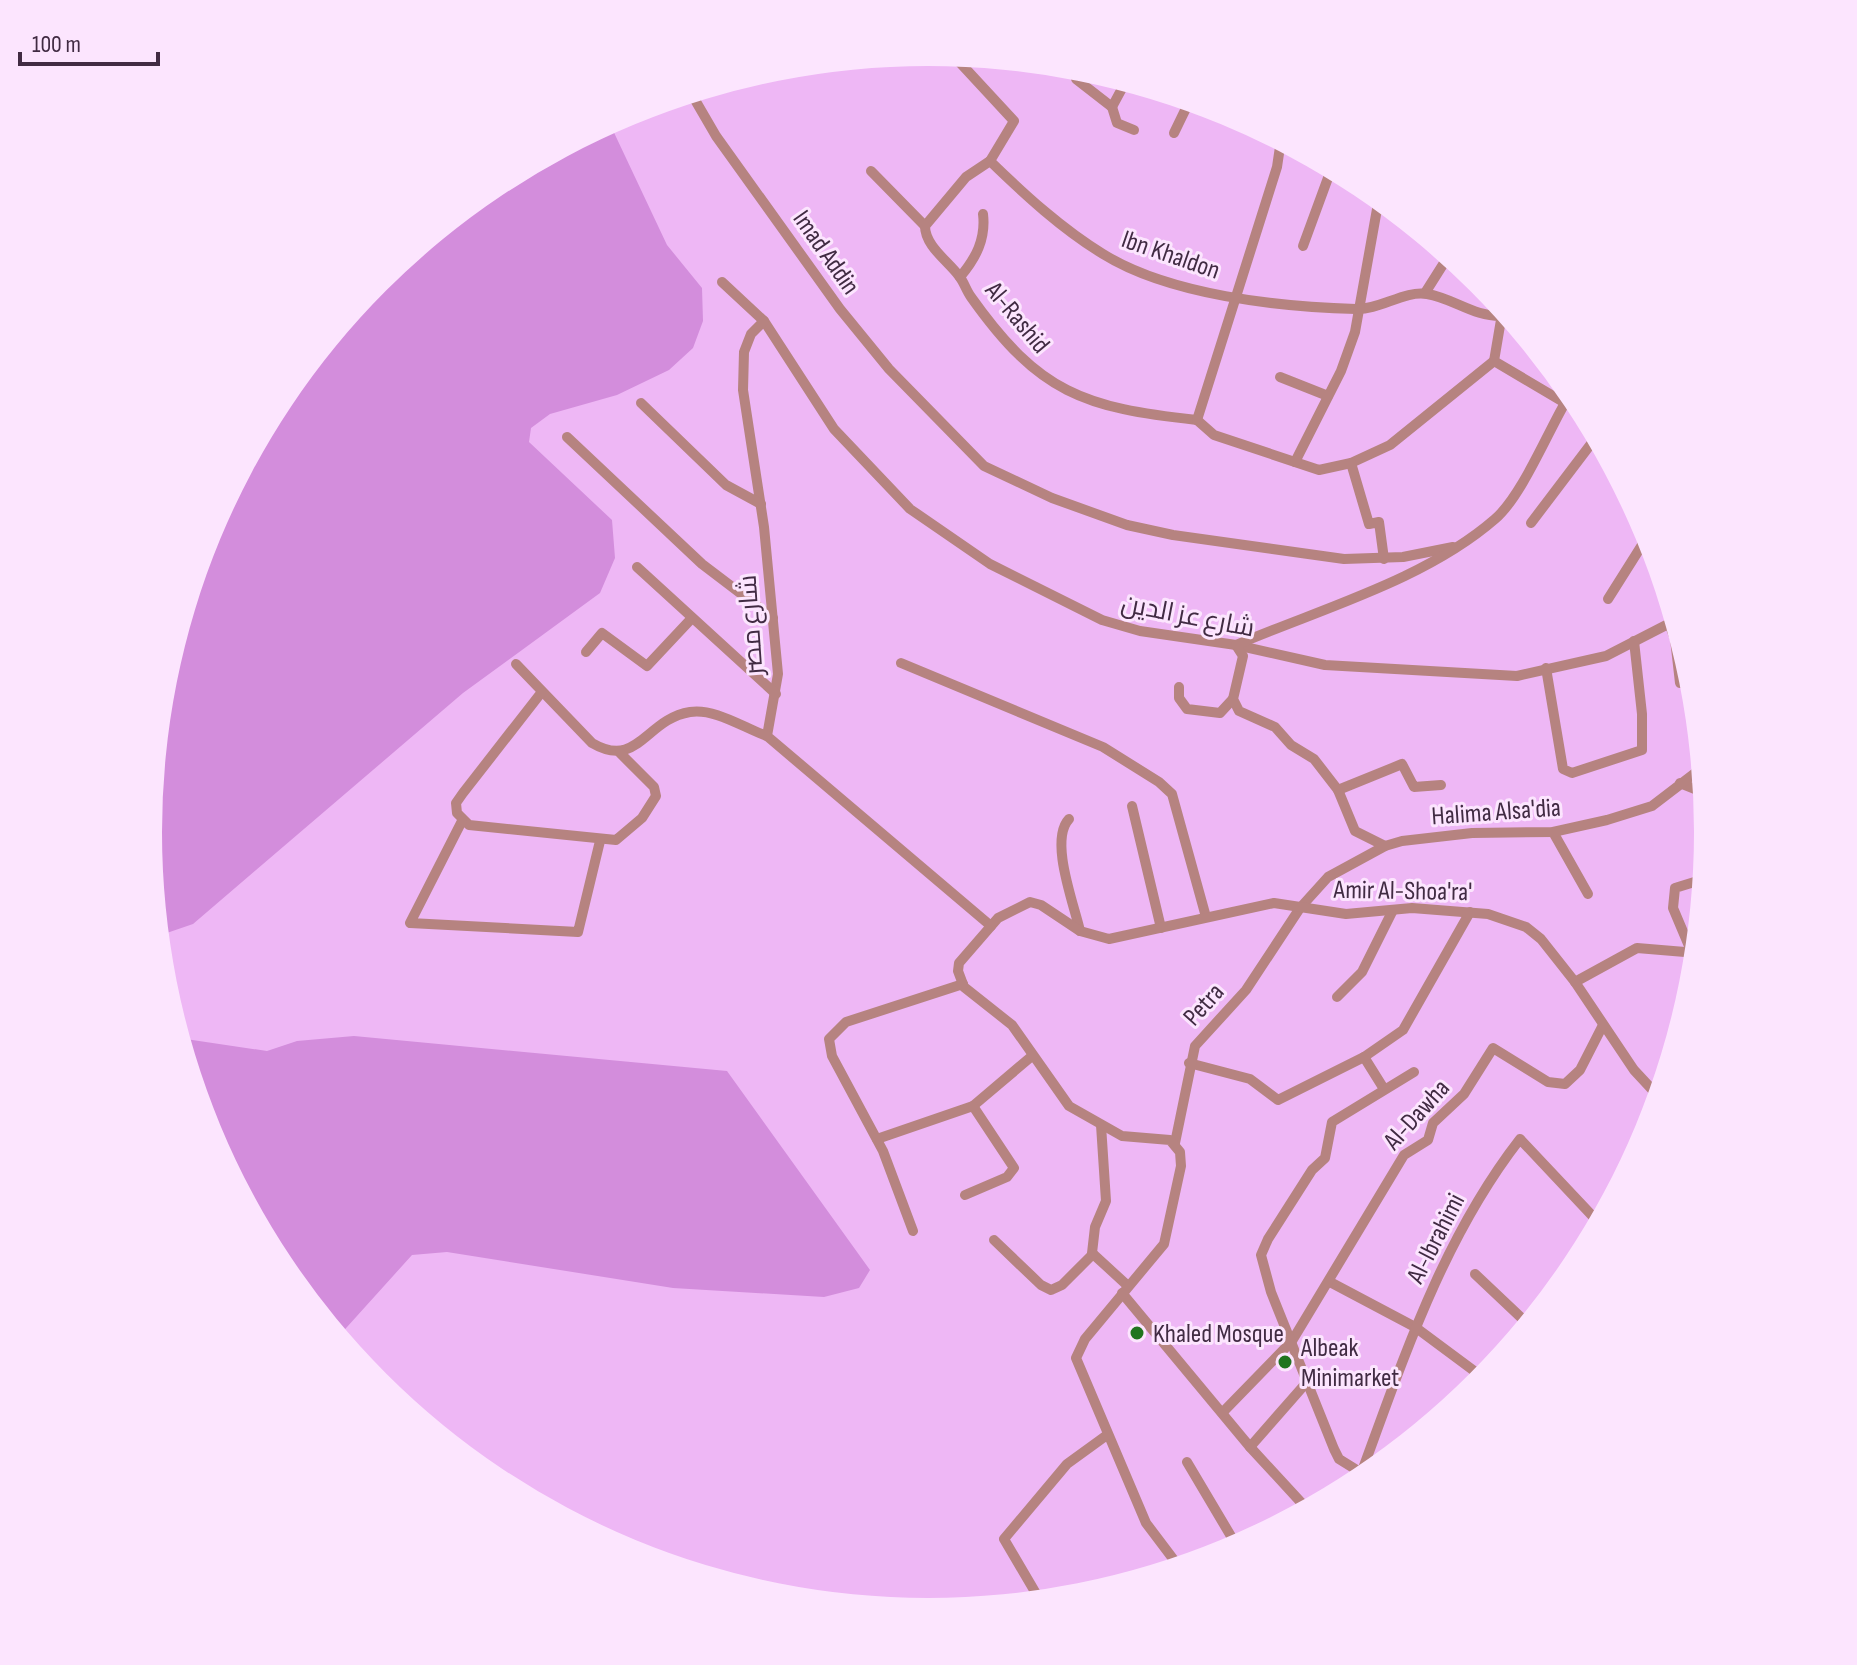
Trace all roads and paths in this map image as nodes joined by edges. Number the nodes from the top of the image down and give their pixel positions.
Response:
1 (964, 67) edge
2 (1079, 81) edge
3 (1121, 91) edge
4 (697, 102) edge
5 (1112, 107) junction
6 (1185, 111) edge
7 (1134, 130) dead end
8 (1174, 133) dead end
9 (1279, 151) edge
10 (990, 161) junction
11 (871, 171) dead end
12 (1328, 179) edge
13 (1377, 211) edge
14 (983, 214) dead end
15 (925, 226) junction
16 (1303, 246) dead end
17 (1443, 265) edge
18 (960, 277) junction
19 (722, 282) dead end
20 (1425, 293) junction
21 (1235, 299) junction
22 (1359, 309) junction
23 (1493, 315) edge
24 (764, 321) junction
25 (1500, 322) edge
26 (1494, 361) junction
27 (1280, 377) dead end
28 (1328, 396) junction
29 (1562, 401) edge
30 (641, 403) dead end
31 (1564, 404) edge
32 (1197, 420) junction
33 (567, 437) dead end
34 (1590, 445) edge
35 (1295, 462) junction
36 (1351, 463) junction
37 (761, 504) junction
38 (1531, 523) dead end
39 (1453, 547) junction
40 (1640, 548) edge
41 (1384, 559) junction
42 (637, 567) dead end
43 (1608, 599) dead end
44 (692, 618) junction
45 (773, 618) junction
46 (1666, 625) edge
47 (1634, 641) junction
48 (1236, 645) junction
49 (586, 652) dead end
50 (901, 663) dead end
51 (516, 664) dead end
52 (1546, 668) junction
53 (1179, 687) dead end
54 (541, 693) junction
55 (776, 694) junction
56 (1233, 699) junction
57 (767, 736) junction
58 (620, 753) junction
59 (1692, 774) edge
60 (1680, 783) junction
61 (1441, 785) dead end
62 (1693, 788) edge
63 (1338, 790) junction
64 (1132, 806) dead end
65 (1069, 819) dead end
66 (462, 821) junction
67 (1553, 832) junction
68 (600, 841) junction
69 (1385, 846) junction
70 (1693, 882) edge
71 (1588, 894) dead end
72 (1300, 908) junction
73 (1393, 910) junction
74 (1470, 912) junction
75 (1206, 917) junction
76 (991, 926) junction
77 (1161, 928) junction
78 (1080, 931) junction
79 (1687, 938) edge
80 (1685, 952) edge
81 (1575, 982) junction
82 (963, 984) junction
83 (1337, 997) dead end
84 (1603, 1025) junction
85 (1032, 1056) junction
86 (1364, 1057) junction
87 (1189, 1063) junction
88 (1414, 1072) dead end
89 (1651, 1088) edge
90 (1384, 1089) junction
91 (973, 1106) junction
92 (1101, 1125) junction
93 (877, 1139) junction
94 (1175, 1143) junction
95 (965, 1195) dead end
96 (1592, 1216) edge
97 (913, 1231) dead end
98 (994, 1240) dead end
99 (1093, 1254) junction
100 (1475, 1274) dead end
101 (1330, 1282) junction
102 (1125, 1290) junction
103 (1521, 1318) edge
104 (1415, 1327) junction
105 (1292, 1341) junction
106 (1473, 1370) edge
107 (1307, 1382) junction
108 (1223, 1412) junction
109 (1107, 1435) junction
110 (1250, 1447) junction
111 (1370, 1459) edge
112 (1187, 1462) dead end
113 (1355, 1469) edge
114 (1301, 1502) edge
115 (1231, 1537) edge
116 (1173, 1559) edge
117 (1035, 1591) edge

1 - 10 street
2 - 5 street
3 - 5 street
4 - 41 street, Imad Addin
5 - 7 street
6 - 8 street
9 - 21 street
10 - 15 street
10 - 21 street, Ibn Khaldon
11 - 15 street, Al-Rashid
12 - 16 street
13 - 22 street
14 - 18 street
15 - 18 street, Al-Rashid
17 - 20 street
18 - 32 street, Al-Rashid
19 - 24 street, شارع عز الدين
20 - 22 street, Ibn Khaldon
20 - 23 street
21 - 22 street, Ibn Khaldon
21 - 32 street
22 - 28 street
24 - 37 street, شارع مصر
24 - 48 street, شارع عز الدين
25 - 26 street
26 - 29 street
26 - 36 street
27 - 28 street
28 - 35 street
30 - 37 street
31 - 39 street
32 - 35 street
33 - 45 street
34 - 38 street
35 - 36 street
36 - 41 street
37 - 45 street, شارع مصر
39 - 41 street, Imad Addin
39 - 48 street
40 - 43 street
42 - 44 street
44 - 49 street
44 - 55 street
45 - 55 street, شارع مصر
46 - 47 street, شارع عز الدين
47 - 52 street, شارع عز الدين
47 - 52 street
48 - 52 street, شارع عز الدين
48 - 56 street
50 - 75 street
51 - 54 street
53 - 56 street
54 - 58 street
54 - 66 street
55 - 57 street, شارع مصر
56 - 63 street
57 - 58 street
57 - 76 street
58 - 68 street
59 - 60 street, Halima Alsa'dia
60 - 62 street
60 - 67 street, Halima Alsa'dia
61 - 63 street
63 - 69 street
64 - 77 street
65 - 78 street
66 - 68 street
66 - 68 street
67 - 69 street, Halima Alsa'dia
67 - 71 street
69 - 72 street, Halima Alsa'dia
70 - 79 street
72 - 73 street, Amir Al-Shoa'ra'
72 - 75 street, Amir Al-Shoa'ra'
72 - 87 street, Petra
73 - 74 street, Amir Al-Shoa'ra'
73 - 83 street
74 - 81 street, Amir Al-Shoa'ra'
74 - 86 street
75 - 77 street, Amir Al-Shoa'ra'
76 - 78 street, Amir Al-Shoa'ra'
76 - 82 street
77 - 78 street, Amir Al-Shoa'ra'
80 - 81 street
81 - 84 street, Amir Al-Shoa'ra'
82 - 85 street
82 - 93 street
84 - 89 street, Amir Al-Shoa'ra'
84 - 101 street, Al-Dawha
85 - 91 street
85 - 92 street
86 - 87 street
86 - 90 street
87 - 94 street, Petra
88 - 90 street
90 - 105 street
91 - 93 street
91 - 95 street
92 - 94 street
92 - 99 street
93 - 97 street
94 - 102 street, Petra
96 - 104 street, Al-Ibrahimi
98 - 99 street
99 - 102 street
100 - 103 street
101 - 104 street
101 - 105 street, Al-Dawha
102 - 108 street
102 - 109 street, Petra
104 - 106 street
104 - 111 street, Al-Ibrahimi
105 - 107 street
105 - 108 street, Al-Dawha
107 - 110 street
107 - 113 street
108 - 110 street
109 - 116 street
109 - 117 street
110 - 114 street
112 - 115 street

